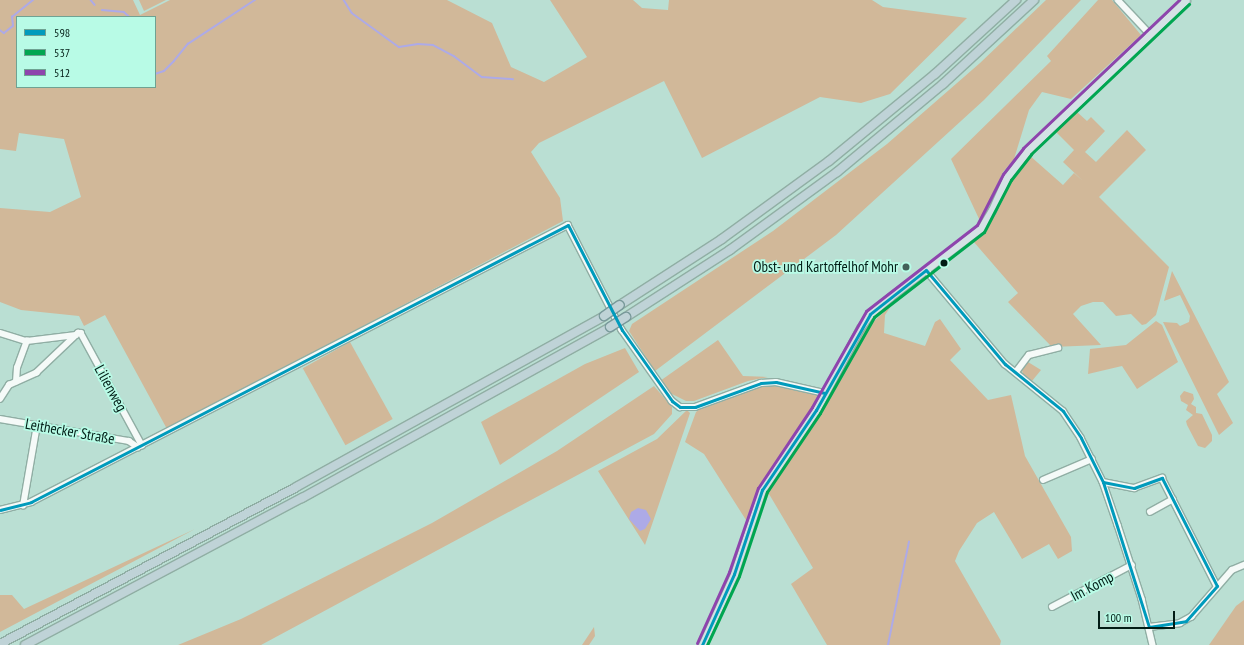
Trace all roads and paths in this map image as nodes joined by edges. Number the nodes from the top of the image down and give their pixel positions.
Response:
1 (1016, 0) edge
2 (1034, 0) edge
3 (1118, 0) edge
4 (1186, 0) edge
5 (1150, 34) junction
6 (926, 270) junction
7 (0, 333) edge
8 (77, 334) junction
9 (26, 341) junction
10 (1058, 348) dead end
11 (1016, 372) junction
12 (16, 382) junction
13 (825, 393) junction
14 (0, 399) edge
15 (0, 419) edge
16 (37, 425) junction
17 (140, 446) junction
18 (1092, 459) junction
19 (1043, 480) dead end
20 (1103, 482) junction
21 (1173, 499) junction
22 (23, 506) junction
23 (0, 510) edge
24 (1150, 512) dead end
25 (1244, 564) edge
26 (1132, 565) junction
27 (1217, 586) junction
28 (1052, 607) dead end
29 (1149, 627) junction
30 (0, 644) edge
31 (25, 645) edge
32 (702, 645) edge
33 (1153, 645) edge

1 - 30 highway, bridge
2 - 31 highway, bridge
3 - 5 street
4 - 5 main road
5 - 6 main road
6 - 11 street
6 - 13 main road
7 - 9 street
8 - 9 street
8 - 12 street
8 - 17 street, Lilienweg
9 - 12 street
10 - 11 street
11 - 18 street
12 - 14 street
13 - 17 street
13 - 32 main road
15 - 16 street, Leithecker Straße
16 - 17 street, Leithecker Straße
16 - 22 street
17 - 22 street
18 - 19 street
18 - 20 street
20 - 21 street
20 - 26 street
21 - 24 street
21 - 27 street
22 - 23 street
25 - 27 street
26 - 28 street, Im Komp
26 - 29 street
27 - 29 street
29 - 33 street

